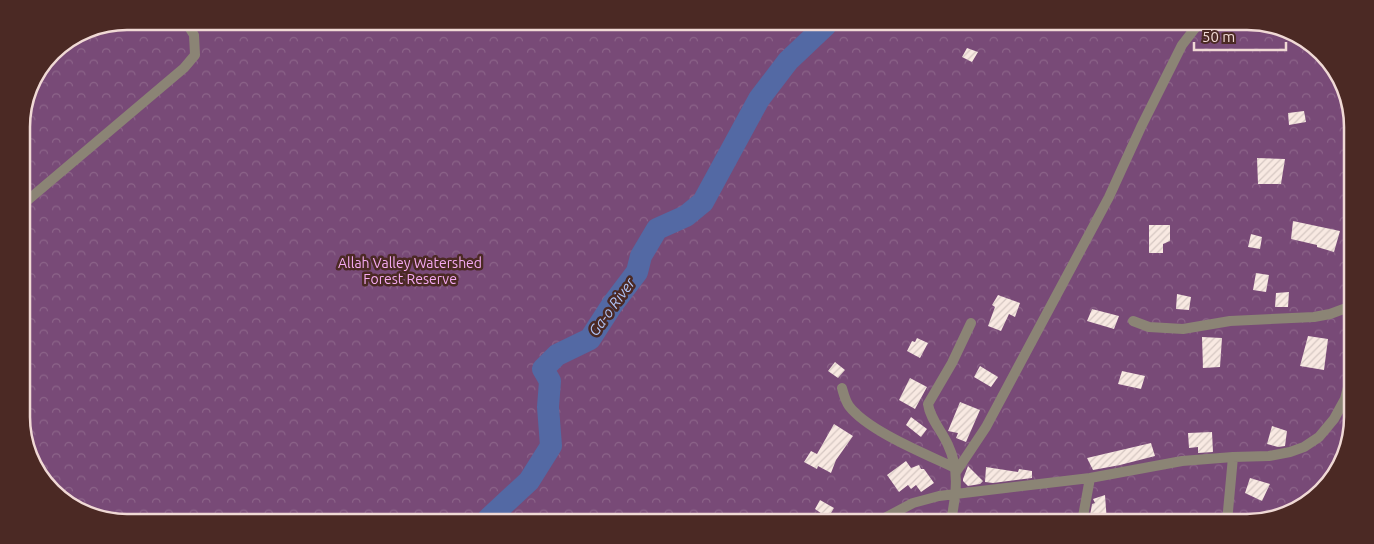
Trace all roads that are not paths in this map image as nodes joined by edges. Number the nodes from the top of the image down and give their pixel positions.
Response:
1 (191, 30) edge
2 (1193, 30) edge
3 (30, 199) edge
4 (1344, 309) edge
5 (1134, 321) dead end
6 (971, 323) dead end
7 (842, 388) dead end
8 (1344, 401) edge
9 (1233, 457) junction
10 (956, 470) junction
11 (1090, 478) junction
12 (956, 495) junction
13 (893, 514) edge
14 (952, 514) edge
15 (1083, 514) edge
16 (1228, 514) edge

1 - 3 street
2 - 10 street
4 - 5 street
6 - 10 street
7 - 10 street
8 - 9 street
9 - 11 street
9 - 16 street
10 - 12 street
11 - 12 street
11 - 15 street
12 - 13 street
12 - 14 street

